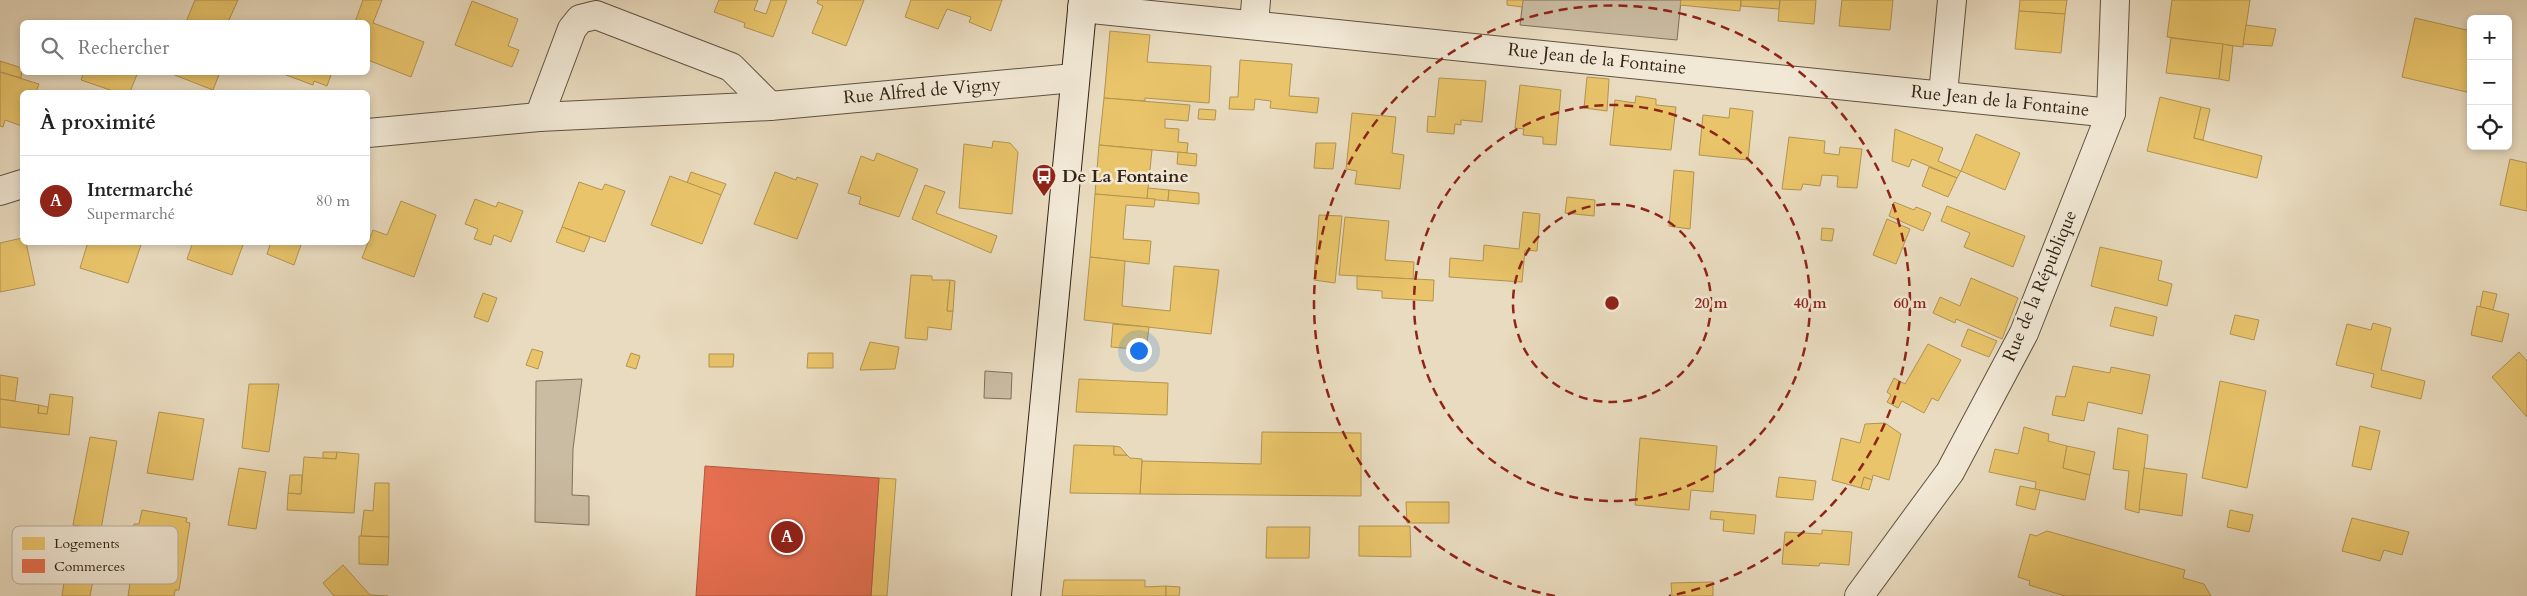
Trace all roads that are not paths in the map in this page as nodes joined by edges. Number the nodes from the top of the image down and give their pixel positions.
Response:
1 (1952, 0) edge
2 (2115, 0) edge
3 (1083, 4) edge
4 (1255, 12) edge
5 (1074, 78) junction
6 (1942, 94) junction
7 (770, 106) junction
8 (2111, 113) junction
9 (539, 117) junction
10 (370, 133) edge
11 (20, 185) edge
12 (0, 191) edge
13 (1026, 596) edge
14 (1859, 596) edge

1 - 6 street
2 - 8 street, Rue de la République
3 - 4 street, Rue Jean de la Fontaine
3 - 5 street
4 - 6 street, Rue Jean de la Fontaine
5 - 7 street, Rue Alfred de Vigny
5 - 13 street
6 - 8 street, Rue Jean de la Fontaine
7 - 9 street, Rue Alfred de Vigny
7 - 9 street
8 - 14 street, Rue de la République
9 - 10 street, Rue Alfred de Vigny
11 - 12 street

